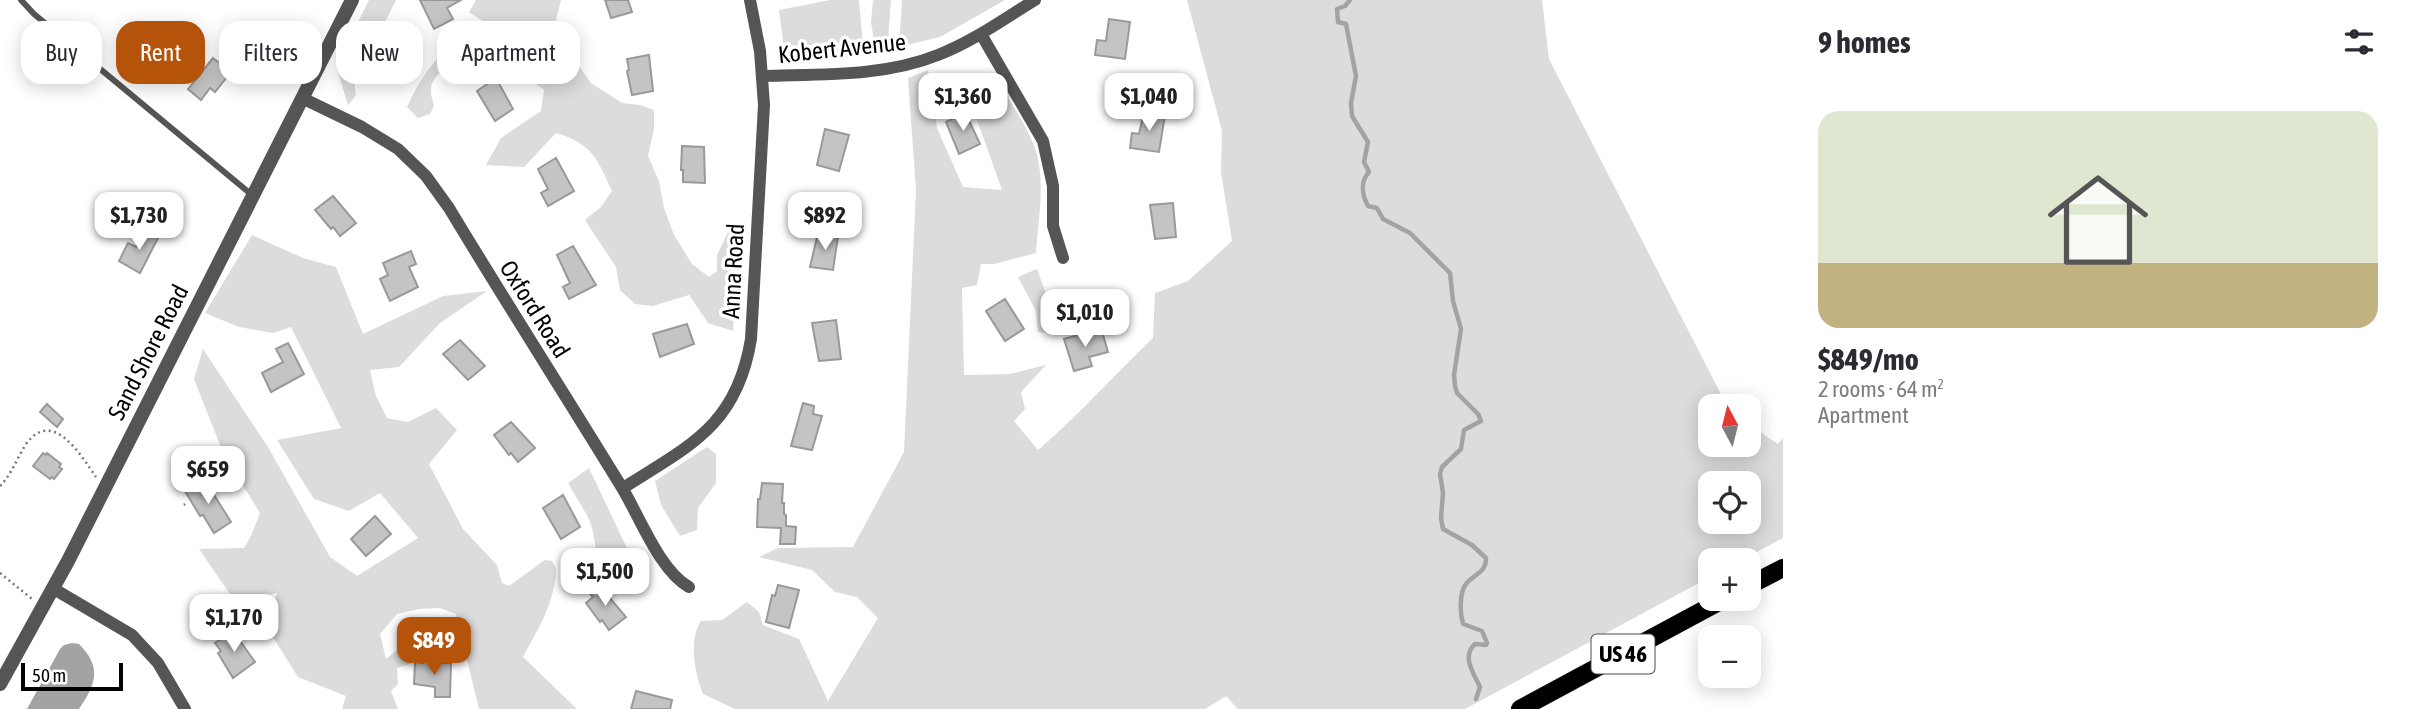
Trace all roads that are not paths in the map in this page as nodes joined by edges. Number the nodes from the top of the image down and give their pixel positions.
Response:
1 (21, 0) edge
2 (352, 0) edge
3 (750, 0) edge
4 (1035, 0) edge
5 (981, 34) junction
6 (763, 76) junction
7 (302, 98) junction
8 (253, 195) junction
9 (1063, 258) dead end
10 (623, 488) junction
11 (1783, 568) edge
12 (1761, 579) edge
13 (689, 587) dead end
14 (54, 589) junction
15 (1702, 611) edge
16 (0, 684) edge
17 (185, 709) edge
18 (1520, 709) edge

1 - 8 lane
2 - 7 street, Sand Shore Road
3 - 6 street, Anna Road
4 - 5 street, Kobert Avenue
5 - 6 street, Kobert Avenue
5 - 9 street
6 - 10 street, Anna Road
7 - 8 street, Sand Shore Road
7 - 10 street, Oxford Road
8 - 14 street, Sand Shore Road
10 - 13 street, Oxford Road
11 - 12 main road
14 - 16 street, Sand Shore Road
14 - 17 street
15 - 18 main road, US 46

